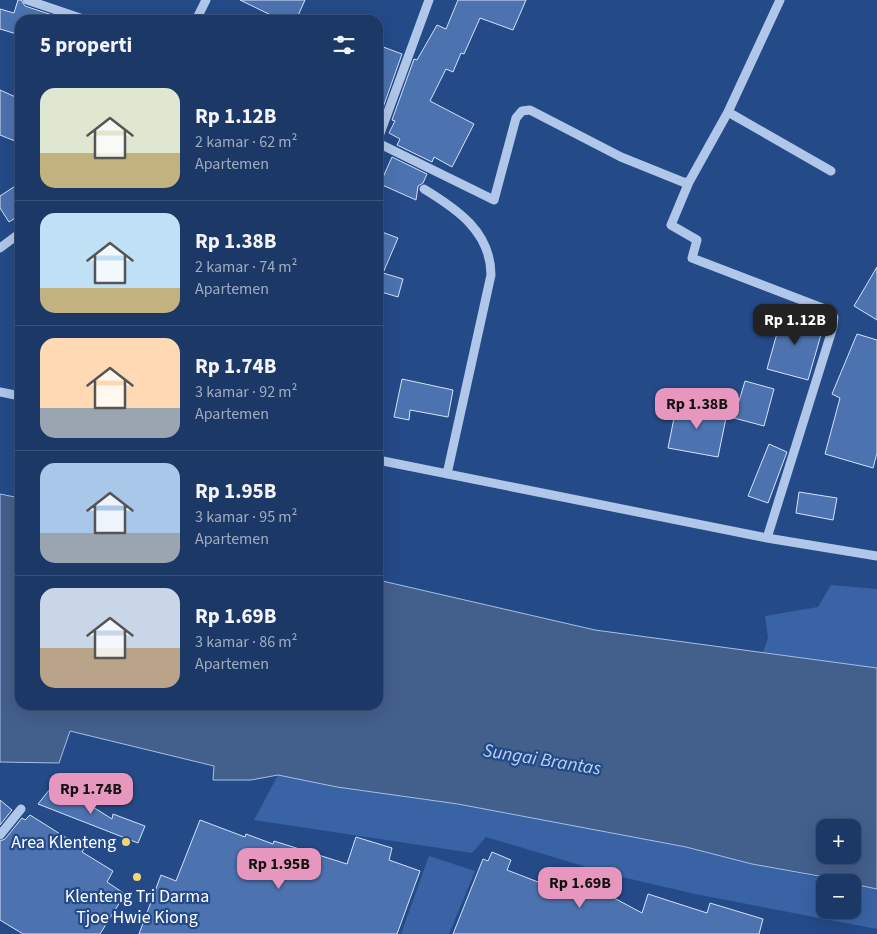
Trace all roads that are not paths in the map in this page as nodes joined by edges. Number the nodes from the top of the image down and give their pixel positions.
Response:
1 (27, 0) edge
2 (206, 0) edge
3 (429, 0) edge
4 (780, 0) edge
5 (71, 15) edge
6 (198, 15) edge
7 (728, 112) junction
8 (383, 127) edge
9 (383, 144) edge
10 (831, 170) dead end
11 (689, 182) junction
12 (424, 189) dead end
13 (15, 237) edge
14 (0, 248) edge
15 (0, 392) edge
16 (15, 395) edge
17 (383, 461) edge
18 (447, 474) junction
19 (767, 538) junction
20 (877, 556) edge
21 (21, 809) dead end
22 (0, 835) edge

1 - 5 street
2 - 6 street
3 - 8 street
4 - 7 street
7 - 10 street
7 - 11 street
9 - 11 street
11 - 19 street
12 - 18 street
13 - 14 street
15 - 16 street
17 - 18 street
18 - 19 street
19 - 20 street
21 - 22 street

